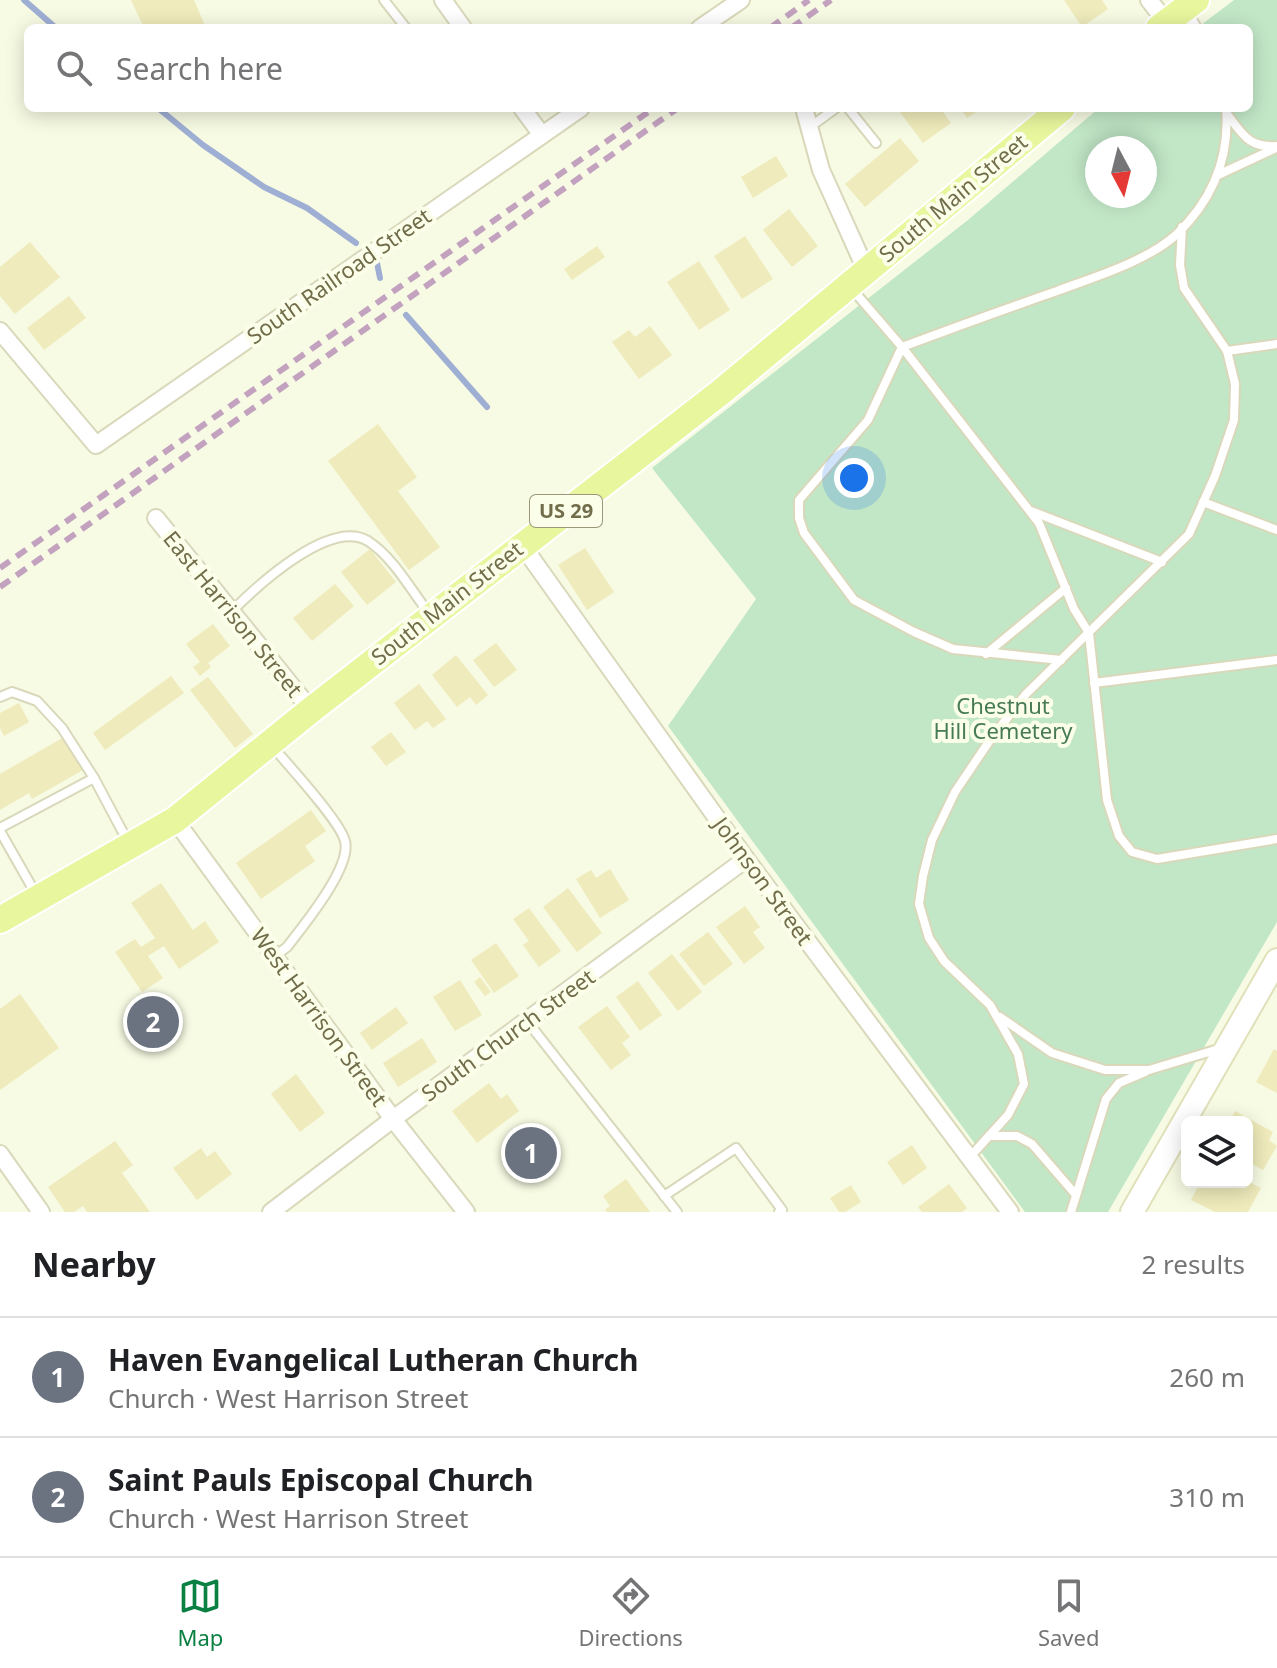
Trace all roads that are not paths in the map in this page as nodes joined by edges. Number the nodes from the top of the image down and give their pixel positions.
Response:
1 (384, 0) edge
2 (443, 0) edge
3 (741, 0) edge
4 (1149, 0) edge
5 (1181, 17) edge
6 (403, 24) edge
7 (460, 24) edge
8 (706, 24) edge
9 (525, 112) edge
10 (575, 112) edge
11 (805, 112) edge
12 (830, 112) edge
13 (851, 112) edge
14 (1057, 112) edge
15 (1226, 112) edge
16 (1227, 112) edge
17 (809, 127) junction
18 (542, 135) junction
19 (876, 143) dead end
20 (1277, 147) edge
21 (1218, 175) junction
22 (1182, 227) junction
23 (857, 278) junction
24 (0, 331) edge
25 (1277, 344) edge
26 (902, 347) junction
27 (1227, 351) junction
28 (1203, 502) junction
29 (1030, 510) junction
30 (156, 518) dead end
31 (1277, 530) edge
32 (522, 545) junction
33 (1162, 562) junction
34 (1066, 588) junction
35 (231, 612) junction
36 (431, 616) junction
37 (1089, 633) junction
38 (986, 654) junction
39 (1061, 660) junction
40 (1277, 660) edge
41 (1094, 683) junction
42 (0, 697) edge
43 (311, 710) junction
44 (270, 743) junction
45 (94, 778) junction
46 (175, 820) junction
47 (0, 830) edge
48 (1277, 839) edge
49 (130, 846) junction
50 (746, 859) junction
51 (38, 898) junction
52 (0, 920) edge
53 (275, 956) junction
54 (1277, 960) edge
55 (996, 1014) junction
56 (527, 1021) junction
57 (1227, 1047) junction
58 (1149, 1070) junction
59 (393, 1119) junction
60 (989, 1136) junction
61 (0, 1154) edge
62 (969, 1158) junction
63 (1076, 1195) junction
64 (664, 1196) junction
65 (41, 1212) edge
66 (271, 1212) edge
67 (466, 1212) edge
68 (677, 1212) edge
69 (779, 1212) edge
70 (1010, 1212) edge
71 (1071, 1212) edge
72 (1132, 1212) edge

1 - 6 lane
2 - 7 street
3 - 8 street
4 - 5 street
9 - 18 street
10 - 18 street, South Railroad Street
11 - 17 street
12 - 17 lane
13 - 19 lane
14 - 23 main road, South Main Street / US 29
15 - 21 lane
16 - 20 lane
17 - 23 street
18 - 24 street, South Railroad Street
20 - 21 lane
21 - 22 lane
22 - 26 lane
22 - 27 lane
23 - 26 lane
23 - 32 main road, South Main Street / US 29
25 - 27 lane
26 - 29 lane
26 - 38 lane
27 - 28 lane
28 - 31 lane
28 - 33 lane
29 - 33 lane
29 - 34 lane
30 - 35 street, East Harrison Street
32 - 36 main road, South Main Street / US 29
32 - 50 street, Johnson Street
33 - 37 lane
34 - 37 lane
34 - 38 lane
35 - 36 lane
35 - 43 street, East Harrison Street
36 - 43 main road, South Main Street / US 29
37 - 39 lane
37 - 41 lane
38 - 39 lane
39 - 55 lane
40 - 41 lane
41 - 48 lane
42 - 45 lane
43 - 44 main road, South Main Street / US 29
44 - 46 main road, South Main Street / US 29
44 - 53 lane
45 - 47 lane
45 - 49 lane
46 - 49 main road, South Main Street / US 29
46 - 53 street, West Harrison Street
47 - 51 lane
49 - 51 main road, South Main Street / US 29
50 - 56 street, South Church Street
50 - 62 street, Johnson Street
51 - 52 main road, South Main Street / US 29
53 - 59 street, West Harrison Street
54 - 57 street
55 - 58 lane
55 - 60 lane
56 - 59 street, South Church Street
56 - 64 lane
57 - 58 lane
57 - 72 street
58 - 63 lane
59 - 66 street, South Church Street
59 - 67 street, West Harrison Street
60 - 62 lane
60 - 63 lane
61 - 65 street
62 - 70 street, Johnson Street
63 - 71 lane
64 - 68 lane
64 - 69 lane

